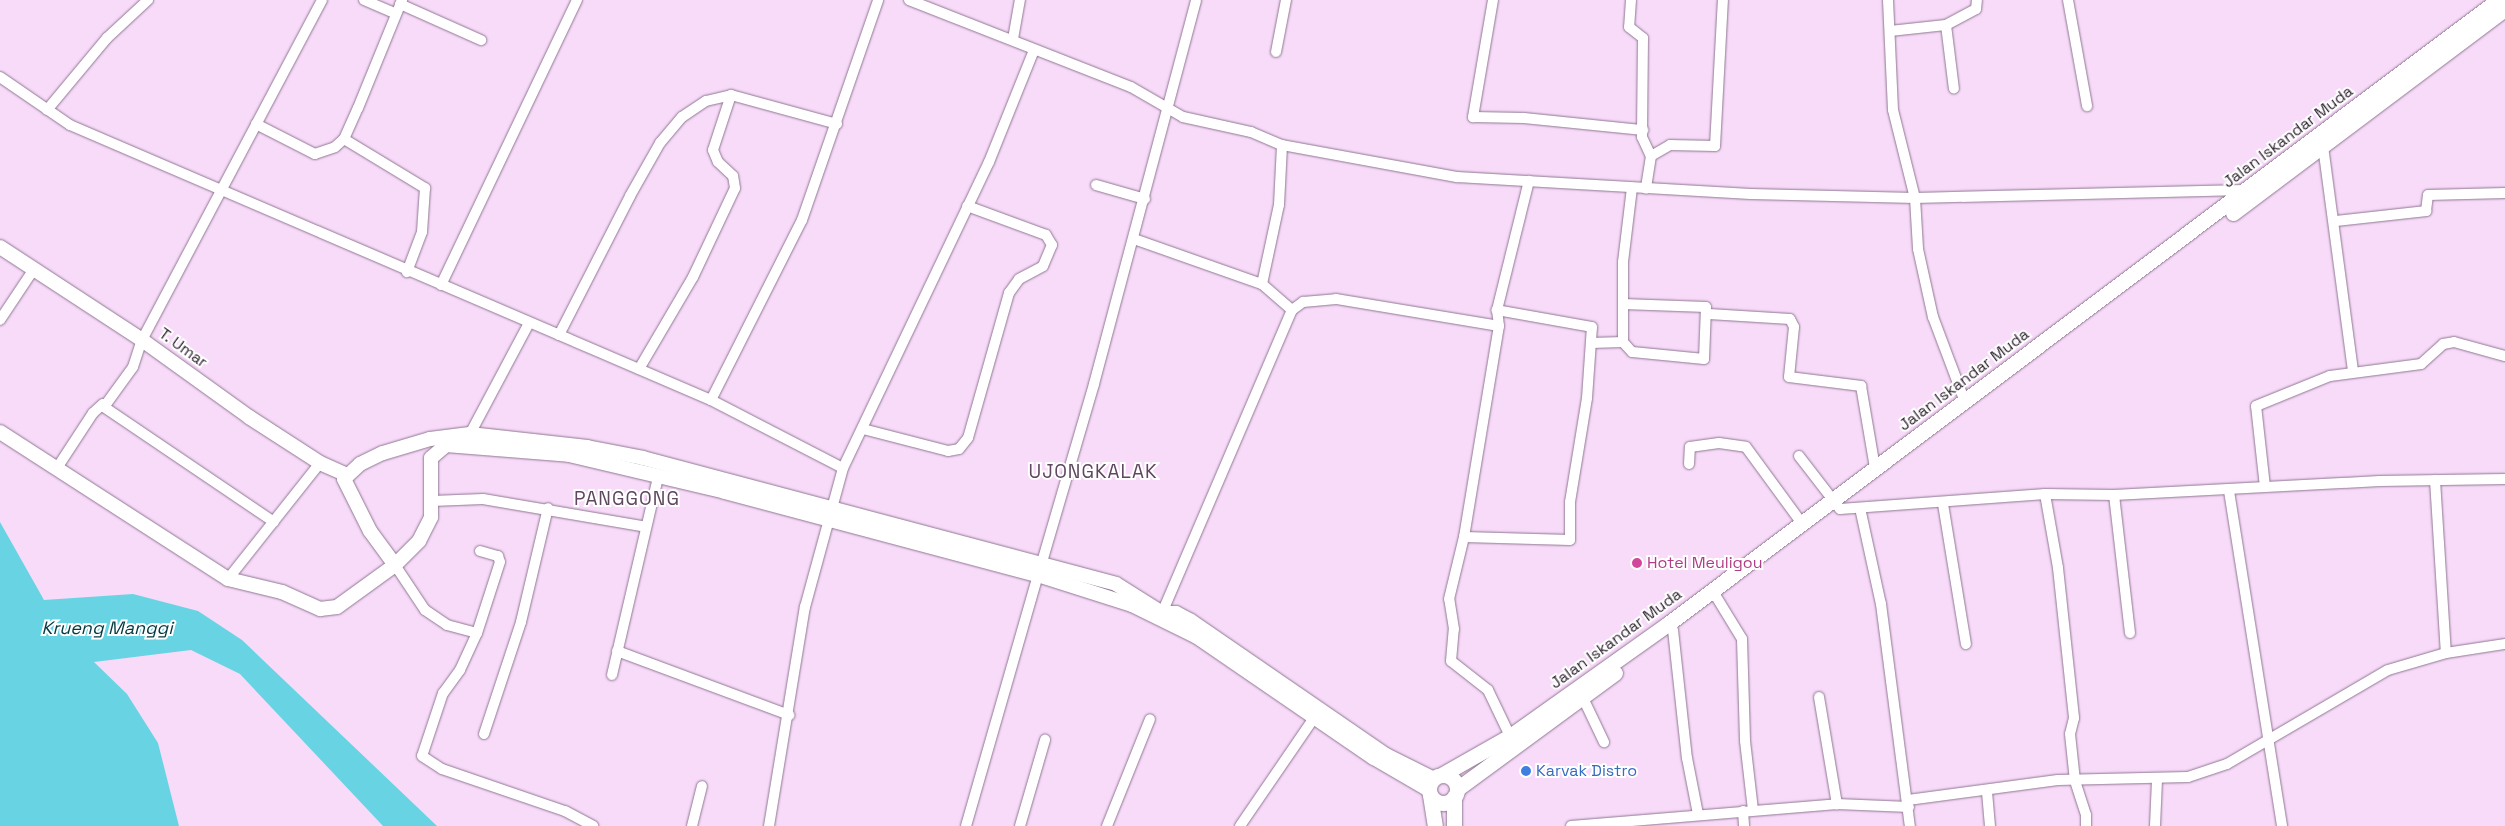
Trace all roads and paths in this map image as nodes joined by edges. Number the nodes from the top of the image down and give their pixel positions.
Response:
1 (148, 0) edge
2 (322, 0) edge
3 (364, 0) edge
4 (577, 0) edge
5 (878, 0) edge
6 (908, 0) edge
7 (1020, 0) edge
8 (1196, 0) edge
9 (1286, 0) edge
10 (1493, 0) edge
11 (1631, 0) edge
12 (1723, 0) edge
13 (1888, 0) edge
14 (1977, 0) edge
15 (2068, 0) edge
16 (2498, 0) edge
17 (401, 2) edge
18 (2505, 9) edge
19 (395, 14) junction
20 (1946, 25) junction
21 (1890, 31) junction
22 (1013, 39) junction
23 (481, 40) dead end
24 (1034, 50) junction
25 (1276, 52) dead end
26 (0, 77) edge
27 (2397, 82) junction
28 (1954, 89) dead end
29 (730, 95) junction
30 (2380, 95) junction
31 (2087, 106) dead end
32 (1167, 109) junction
33 (47, 110) junction
34 (256, 124) junction
35 (837, 124) junction
36 (1642, 134) junction
37 (344, 139) junction
38 (1282, 145) junction
39 (2323, 146) junction
40 (1651, 156) junction
41 (1529, 181) junction
42 (1096, 185) dead end
43 (1632, 188) junction
44 (1646, 189) junction
45 (2247, 190) junction
46 (224, 191) junction
47 (2262, 193) junction
48 (2505, 193) edge
49 (1915, 198) junction
50 (1145, 199) junction
51 (967, 206) junction
52 (2336, 221) junction
53 (1134, 239) junction
54 (0, 247) edge
55 (34, 269) junction
56 (407, 272) junction
57 (1262, 284) junction
58 (441, 285) junction
59 (1623, 304) junction
60 (1292, 310) junction
61 (1497, 310) junction
62 (1709, 314) junction
63 (0, 320) edge
64 (529, 323) junction
65 (1499, 326) junction
66 (559, 335) junction
67 (142, 340) junction
68 (1622, 342) junction
69 (1591, 344) junction
70 (2505, 356) edge
71 (639, 369) junction
72 (2353, 372) junction
73 (711, 400) junction
74 (1965, 402) junction
75 (104, 407) junction
76 (863, 429) junction
77 (0, 432) edge
78 (470, 434) junction
79 (1799, 456) dead end
80 (320, 463) junction
81 (1689, 464) dead end
82 (57, 468) junction
83 (843, 468) junction
84 (1875, 468) junction
85 (347, 475) junction
86 (658, 477) junction
87 (2505, 479) edge
88 (2435, 480) junction
89 (2265, 487) junction
90 (2229, 491) junction
91 (2045, 494) junction
92 (2114, 495) junction
93 (432, 501) junction
94 (1943, 504) junction
95 (1837, 505) junction
96 (548, 508) junction
97 (1860, 508) junction
98 (830, 516) junction
99 (274, 522) junction
100 (1803, 525) junction
101 (646, 527) junction
102 (1464, 537) junction
103 (480, 551) dead end
104 (395, 565) junction
105 (1040, 569) junction
106 (228, 579) junction
107 (1717, 598) junction
108 (1162, 614) junction
109 (1673, 630) junction
110 (477, 633) junction
111 (2130, 634) dead end
112 (1966, 644) dead end
113 (2505, 644) edge
114 (617, 651) junction
115 (2446, 653) junction
116 (612, 675) dead end
117 (1819, 697) dead end
118 (1583, 698) junction
119 (788, 715) junction
120 (1314, 718) junction
121 (1150, 720) dead end
122 (484, 734) dead end
123 (1510, 736) junction
124 (1045, 740) dead end
125 (2266, 741) junction
126 (1604, 742) dead end
127 (2158, 780) junction
128 (2075, 781) junction
129 (1433, 785) junction
130 (702, 786) dead end
131 (1987, 792) junction
132 (1455, 793) junction
133 (1837, 804) junction
134 (1908, 804) junction
135 (1748, 810) junction
136 (1698, 814) junction
137 (1659, 822) edge
138 (593, 826) edge
139 (692, 826) edge
140 (769, 826) edge
141 (966, 826) edge
142 (1020, 826) edge
143 (1107, 826) edge
144 (1240, 826) edge
145 (1435, 826) edge
146 (1454, 826) edge
147 (1571, 826) edge
148 (1744, 826) edge
149 (1910, 826) edge
150 (1990, 826) edge
151 (2086, 826) edge
152 (2155, 826) edge
153 (2282, 826) edge

1 - 33 street
2 - 34 street
3 - 19 street
4 - 58 street
5 - 35 street
6 - 22 street
7 - 22 street
8 - 32 street
9 - 25 street
10 - 36 street
11 - 36 street
12 - 40 street
13 - 21 street
14 - 20 street
15 - 31 street
16 - 27 highway, Jalan Iskandar Muda
17 - 19 street
17 - 23 street
18 - 27 highway, Jalan Iskandar Muda
19 - 37 street
20 - 21 street
20 - 28 street
21 - 49 street
22 - 24 street
24 - 32 street
24 - 51 street
26 - 33 street
27 - 30 highway, Jalan Iskandar Muda
29 - 35 street
29 - 66 street
29 - 71 street
30 - 39 highway, Jalan Iskandar Muda
30 - 45 highway, Jalan Iskandar Muda
32 - 38 street
32 - 50 street
33 - 46 street
34 - 37 street
34 - 46 street
35 - 73 street
36 - 40 street
37 - 56 street
38 - 41 street
38 - 57 street
39 - 47 highway, Jalan Iskandar Muda
39 - 52 street
40 - 44 street
41 - 43 street
41 - 61 street
42 - 50 street
43 - 44 street
43 - 59 street
44 - 49 street
45 - 47 street
45 - 49 street
45 - 74 highway, Jalan Iskandar Muda
46 - 56 street
46 - 67 street
47 - 95 highway, Jalan Iskandar Muda
48 - 52 street
49 - 74 street
50 - 53 street
51 - 76 street
51 - 76 street
52 - 72 street
53 - 57 street
53 - 105 street
54 - 55 main road, T. Umar
55 - 63 street
55 - 67 main road, T. Umar
56 - 58 street
57 - 60 street
58 - 64 street
59 - 62 street
59 - 68 street
60 - 65 street
60 - 108 street
61 - 65 street
61 - 69 street
62 - 68 street
62 - 84 street
64 - 66 street
64 - 78 street
65 - 102 street
66 - 71 street
67 - 75 street
67 - 80 main road, T. Umar
68 - 69 street
69 - 102 street
70 - 72 street
71 - 73 street
72 - 89 street
73 - 83 street
74 - 84 highway, Jalan Iskandar Muda
75 - 82 street
75 - 99 street
76 - 83 street
77 - 82 main road
78 - 85 main road
78 - 98 main road
79 - 95 street
80 - 85 main road, T. Umar
80 - 99 street
81 - 100 street
82 - 106 main road
83 - 98 street
84 - 95 highway, Jalan Iskandar Muda
85 - 104 main road
86 - 93 main road
86 - 98 main road
86 - 101 street
87 - 88 street
88 - 89 street
88 - 115 street
89 - 90 street
90 - 92 street
90 - 125 street
91 - 92 street
91 - 94 street
91 - 128 street
92 - 111 street
93 - 96 street
93 - 104 main road
94 - 97 street
94 - 112 street
95 - 97 street
95 - 100 highway, Jalan Iskandar Muda
95 - 107 highway, Jalan Iskandar Muda
96 - 101 street
96 - 122 street
97 - 134 street
98 - 105 main road
98 - 119 street
99 - 106 street
100 - 123 highway, Jalan Iskandar Muda
101 - 114 street
102 - 123 street
103 - 110 street
104 - 106 main road
104 - 110 street
105 - 108 main road
105 - 120 main road
105 - 141 street
107 - 109 highway, Jalan Iskandar Muda
107 - 135 street
108 - 129 main road
109 - 118 highway, Jalan Iskandar Muda
109 - 136 street
110 - 138 street
113 - 115 street
114 - 116 street
114 - 119 street
115 - 125 street
117 - 133 street
118 - 126 street
118 - 132 highway, Jalan Iskandar Muda
119 - 140 street
120 - 129 main road
120 - 144 street
121 - 143 street
123 - 129 highway, Jalan Iskandar Muda
124 - 142 street
125 - 127 street
125 - 153 street
127 - 128 street
127 - 152 street
128 - 131 street
128 - 151 street
129 - 132 highway
129 - 132 highway
129 - 145 highway
130 - 139 street
131 - 134 street
131 - 150 street
132 - 146 highway
133 - 134 street
133 - 135 street
134 - 149 street
135 - 136 street
135 - 148 street
136 - 137 street
137 - 147 street

